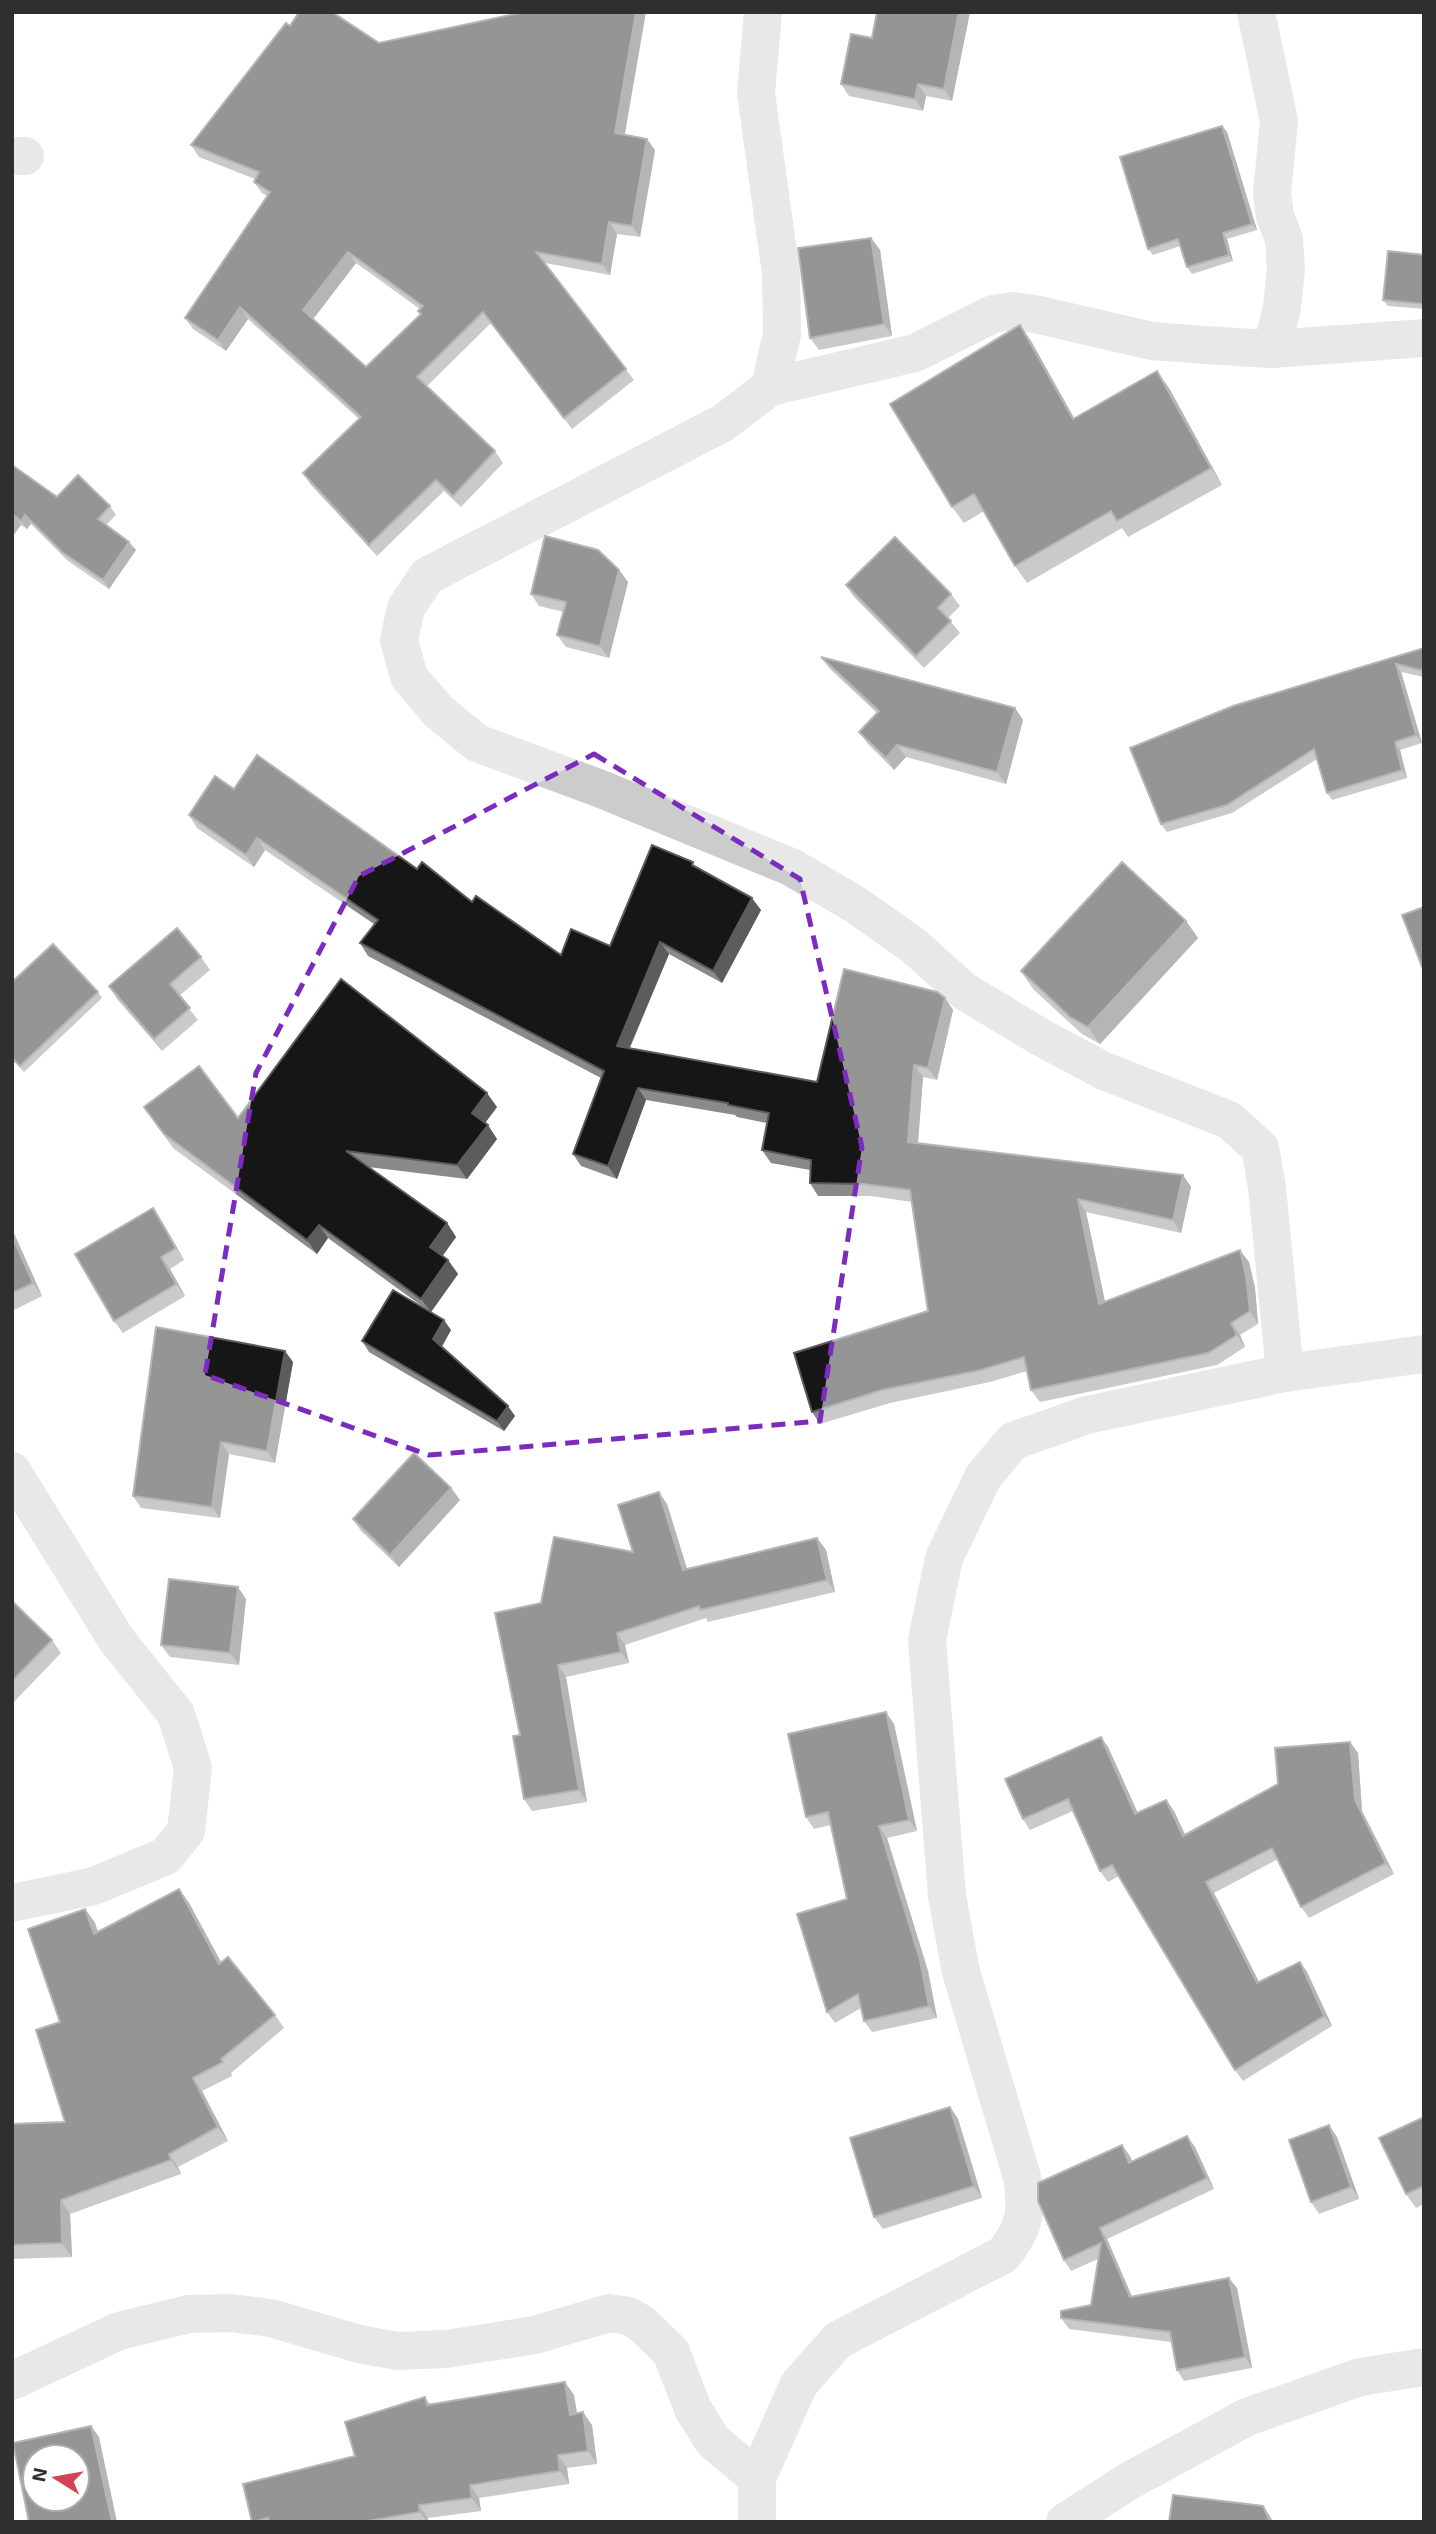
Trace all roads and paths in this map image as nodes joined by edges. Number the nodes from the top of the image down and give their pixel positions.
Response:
1 (762, 12) edge
2 (1256, 12) edge
3 (1424, 338) edge
4 (1272, 349) junction
5 (770, 387) junction
6 (1424, 1354) edge
7 (1285, 1373) junction
8 (12, 1471) edge
9 (12, 1903) edge
10 (1424, 2367) edge
11 (12, 2381) edge
12 (757, 2478) junction
13 (757, 2522) edge
14 (1065, 2522) edge

1 - 5 street
2 - 4 street
3 - 4 street
4 - 5 street
5 - 7 street
6 - 7 street
7 - 12 street
8 - 9 street
10 - 14 street
11 - 12 street
12 - 13 street

